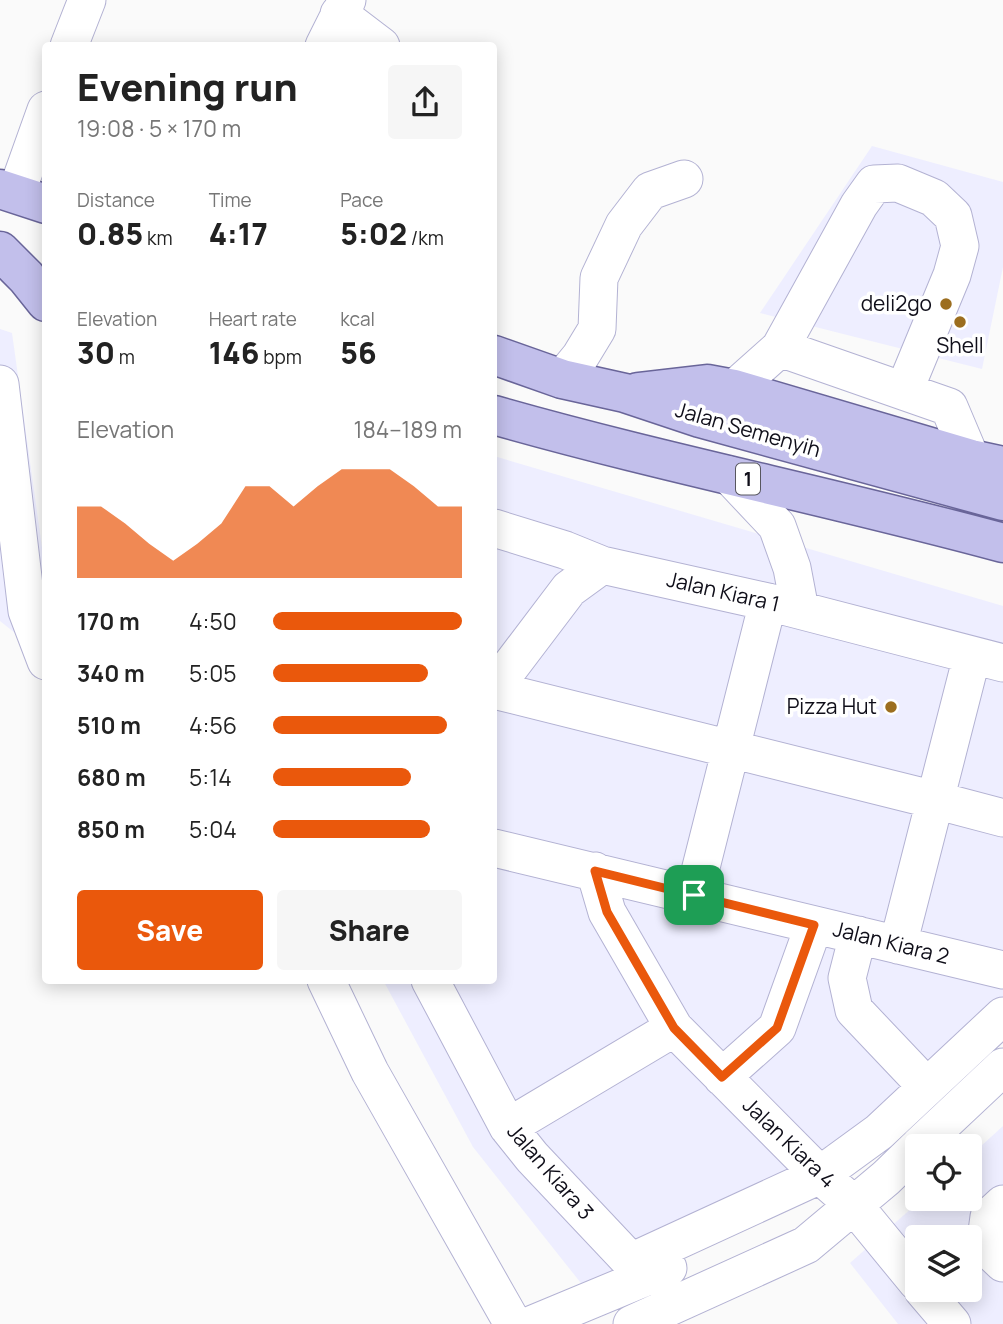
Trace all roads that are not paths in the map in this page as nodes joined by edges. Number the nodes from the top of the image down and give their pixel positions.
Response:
1 (87, 0) edge
2 (337, 20) edge
3 (71, 42) edge
4 (374, 42) edge
5 (42, 124) edge
6 (684, 178) dead end
7 (21, 196) edge
8 (0, 243) edge
9 (0, 251) edge
10 (42, 257) edge
11 (42, 297) edge
12 (780, 348) junction
13 (497, 356) edge
14 (562, 379) junction
15 (0, 384) edge
16 (734, 389) junction
17 (904, 391) junction
18 (625, 393) junction
19 (497, 416) edge
20 (987, 463) edge
21 (729, 475) junction
22 (6, 483) edge
23 (1003, 501) edge
24 (497, 529) edge
25 (1003, 543) edge
26 (602, 565) junction
27 (784, 606) junction
28 (31, 608) edge
29 (42, 647) edge
30 (987, 660) edge
31 (497, 682) edge
32 (497, 683) edge
33 (731, 749) junction
34 (935, 800) junction
35 (1003, 818) edge
36 (497, 849) edge
37 (595, 871) junction
38 (694, 895) junction
39 (814, 925) junction
40 (858, 935) junction
41 (898, 945) junction
42 (1003, 970) edge
43 (328, 984) edge
44 (432, 984) edge
45 (1003, 1016) edge
46 (674, 1028) junction
47 (1003, 1067) edge
48 (722, 1077) junction
49 (927, 1087) junction
50 (508, 1127) junction
51 (932, 1134) edge
52 (905, 1160) edge
53 (820, 1175) junction
54 (853, 1204) junction
55 (1003, 1204) edge
56 (1003, 1263) edge
57 (905, 1267) edge
58 (639, 1270) junction
59 (933, 1302) edge
60 (513, 1324) edge
61 (533, 1324) edge
62 (632, 1324) edge
63 (952, 1324) edge

1 - 3 street
2 - 4 street
5 - 7 street
6 - 14 street
8 - 10 main road
9 - 11 main road
12 - 16 street
12 - 17 street
12 - 17 street
13 - 14 main road, Jalan Semenyih / 1
14 - 18 main road, Jalan Semenyih / 1
15 - 22 street
16 - 18 main road, 1
16 - 20 main road, 1
17 - 20 street
18 - 23 main road, Jalan Semenyih / 1
19 - 21 main road, 1
21 - 25 main road, 1
21 - 27 street
22 - 28 street
24 - 26 street, Jalan Kiara 1
26 - 27 street, Jalan Kiara 1
26 - 31 street
27 - 30 street, Jalan Kiara 1
27 - 33 street
28 - 29 street
30 - 34 street
32 - 33 street
33 - 34 street
33 - 38 street
34 - 35 street
34 - 41 street
36 - 37 street, Jalan Kiara 2
37 - 38 street, Jalan Kiara 2
37 - 46 street, Jalan Kiara 4
38 - 39 street, Jalan Kiara 2
39 - 40 street, Jalan Kiara 2
39 - 48 street
40 - 41 street, Jalan Kiara 2
40 - 49 street
41 - 42 street, Jalan Kiara 2
43 - 60 street
44 - 50 street, Jalan Kiara 3
45 - 49 street
46 - 48 street, Jalan Kiara 4
46 - 50 street
47 - 51 street
48 - 53 street, Jalan Kiara 4
49 - 53 street
50 - 58 street, Jalan Kiara 3
52 - 54 street
53 - 54 street, Jalan Kiara 4
53 - 58 street
54 - 57 street, Jalan Kiara 4
54 - 58 street
54 - 62 street
55 - 56 street
58 - 61 street
59 - 63 street

